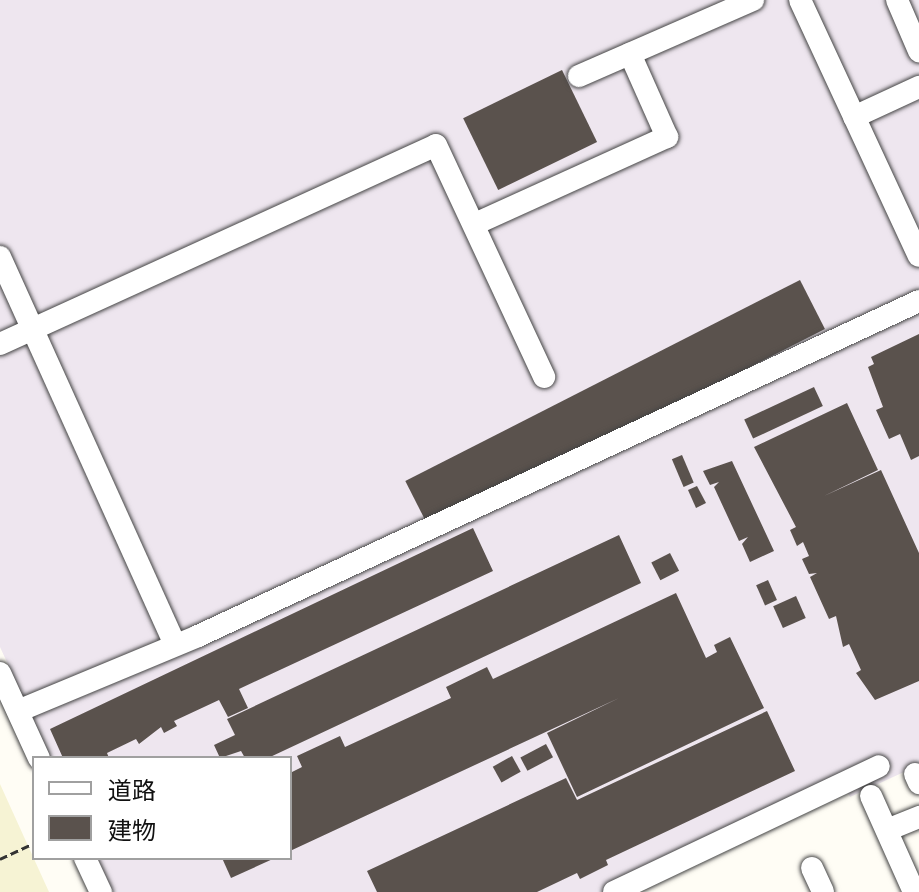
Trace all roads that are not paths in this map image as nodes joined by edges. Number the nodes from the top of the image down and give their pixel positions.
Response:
1 (753, 0) edge
2 (800, 0) edge
3 (897, 0) edge
4 (919, 51) edge
5 (630, 54) junction
6 (579, 76) dead end
7 (919, 87) edge
8 (854, 117) junction
9 (475, 224) junction
10 (919, 256) edge
11 (0, 257) edge
12 (919, 301) edge
13 (33, 329) junction
14 (0, 344) edge
15 (544, 377) dead end
16 (174, 642) junction
17 (0, 673) edge
18 (18, 711) junction
19 (38, 756) edge
20 (879, 766) dead end
21 (871, 796) dead end
22 (919, 817) edge
23 (887, 830) junction
24 (86, 860) edge
25 (812, 868) dead end
26 (649, 884) edge
27 (101, 892) edge
28 (614, 892) edge
29 (823, 892) edge
30 (914, 892) edge

1 - 5 street
2 - 8 street
3 - 4 street
5 - 6 street
5 - 9 street
7 - 8 street
8 - 10 street
9 - 13 street
9 - 15 street
11 - 13 street
12 - 16 street
13 - 14 street
13 - 16 street
16 - 18 street
17 - 18 street
18 - 19 street
20 - 26 street
21 - 23 street
22 - 23 street
23 - 30 street
24 - 27 street
25 - 29 street
26 - 28 street

